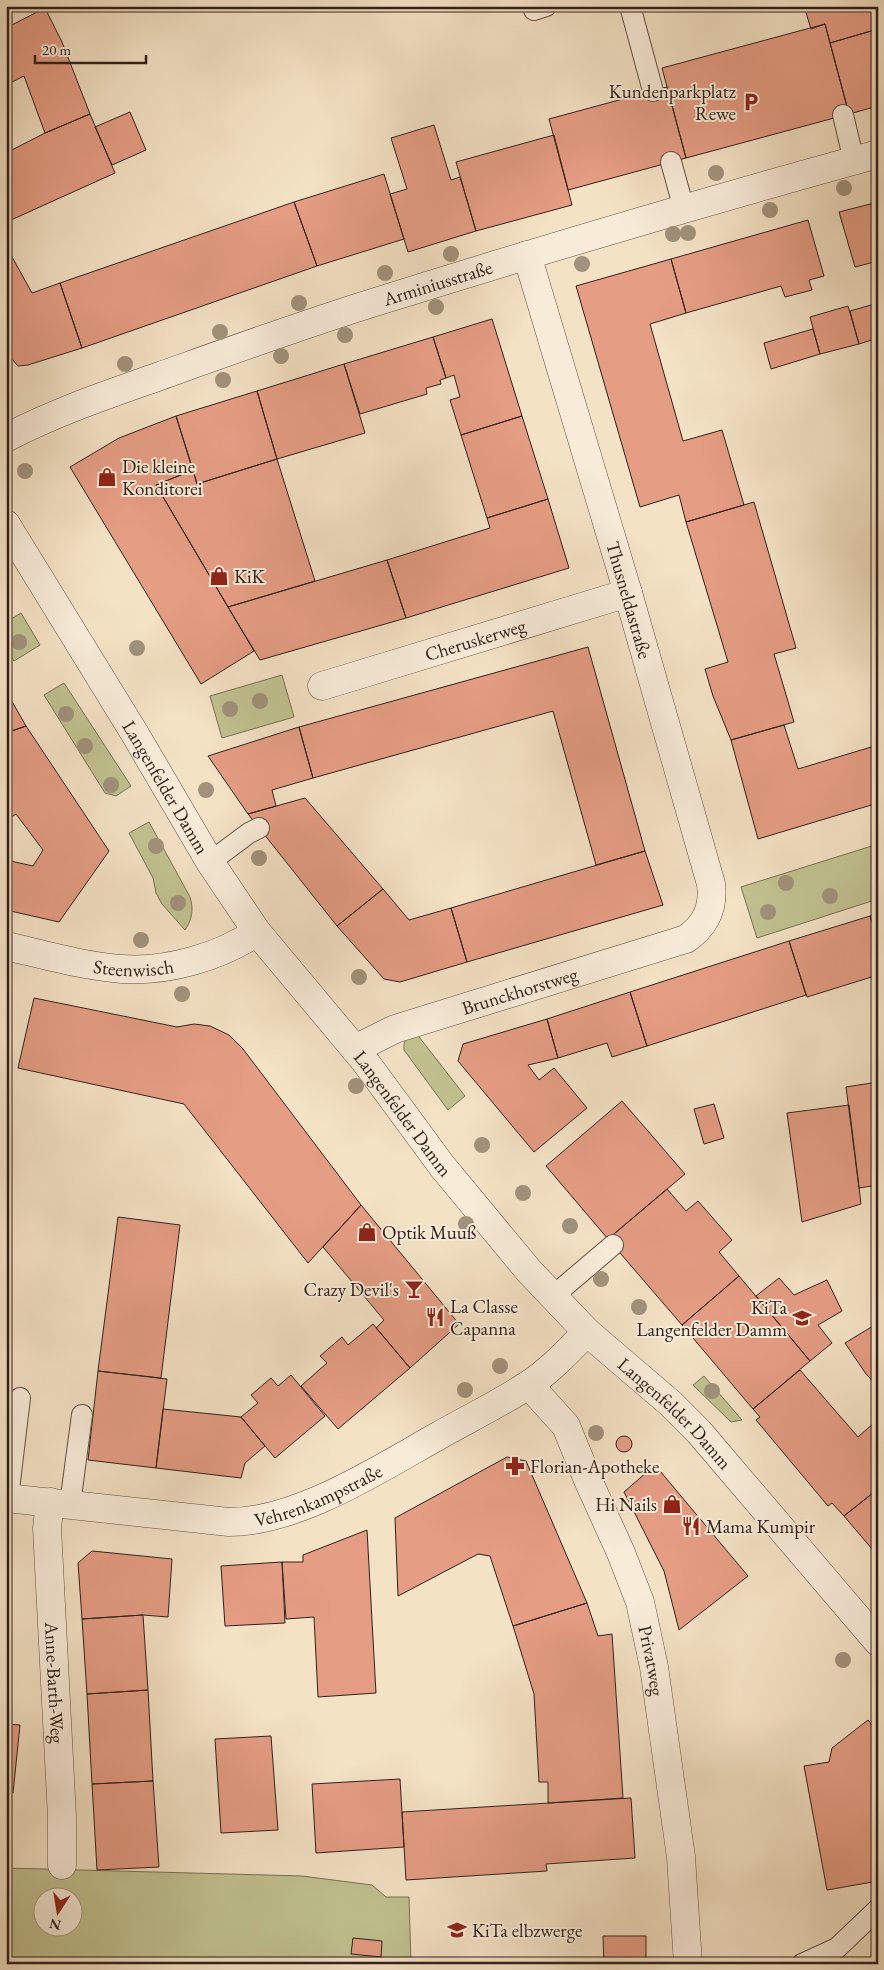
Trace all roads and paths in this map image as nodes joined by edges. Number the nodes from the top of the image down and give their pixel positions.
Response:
1 (630, 6) edge
2 (653, 91) dead end
3 (843, 115) dead end
4 (866, 157) edge
5 (671, 162) dead end
6 (684, 209) junction
7 (527, 255) junction
8 (6, 438) edge
9 (6, 524) edge
10 (628, 593) junction
11 (322, 686) dead end
12 (259, 828) dead end
13 (210, 862) junction
14 (257, 932) junction
15 (686, 939) joint
16 (6, 946) edge
17 (355, 1049) junction
18 (613, 1245) dead end
19 (552, 1297) junction
20 (587, 1332) junction
21 (529, 1385) junction
22 (20, 1398) dead end
23 (82, 1414) dead end
24 (7, 1498) edge
25 (60, 1503) junction
26 (878, 1642) edge
27 (62, 1865) dead end
28 (878, 1909) edge
29 (688, 1964) edge
30 (802, 1964) edge

1 - 2 lane
3 - 4 lane
4 - 6 street, Arminiusstraße
5 - 6 lane
6 - 7 street, Arminiusstraße
7 - 8 street, Arminiusstraße
7 - 10 street, Thusneldastraße
9 - 13 street, Langenfelder Damm
10 - 11 street, Cheruskerweg
10 - 15 street, Thusneldastraße
12 - 13 lane
13 - 14 street, Langenfelder Damm
14 - 16 street, Steenwisch
14 - 17 street, Langenfelder Damm
15 - 17 street, Brunckhorstweg
17 - 19 street, Langenfelder Damm
18 - 19 lane
19 - 20 street, Langenfelder Damm
20 - 21 street, Vehrenkampstraße
20 - 26 street, Langenfelder Damm
21 - 25 street, Vehrenkampstraße
21 - 29 street, Privatweg
22 - 24 lane
23 - 25 lane
24 - 25 street, Vehrenkampstraße
25 - 27 street, Anne-Barth-Weg
28 - 30 lane

